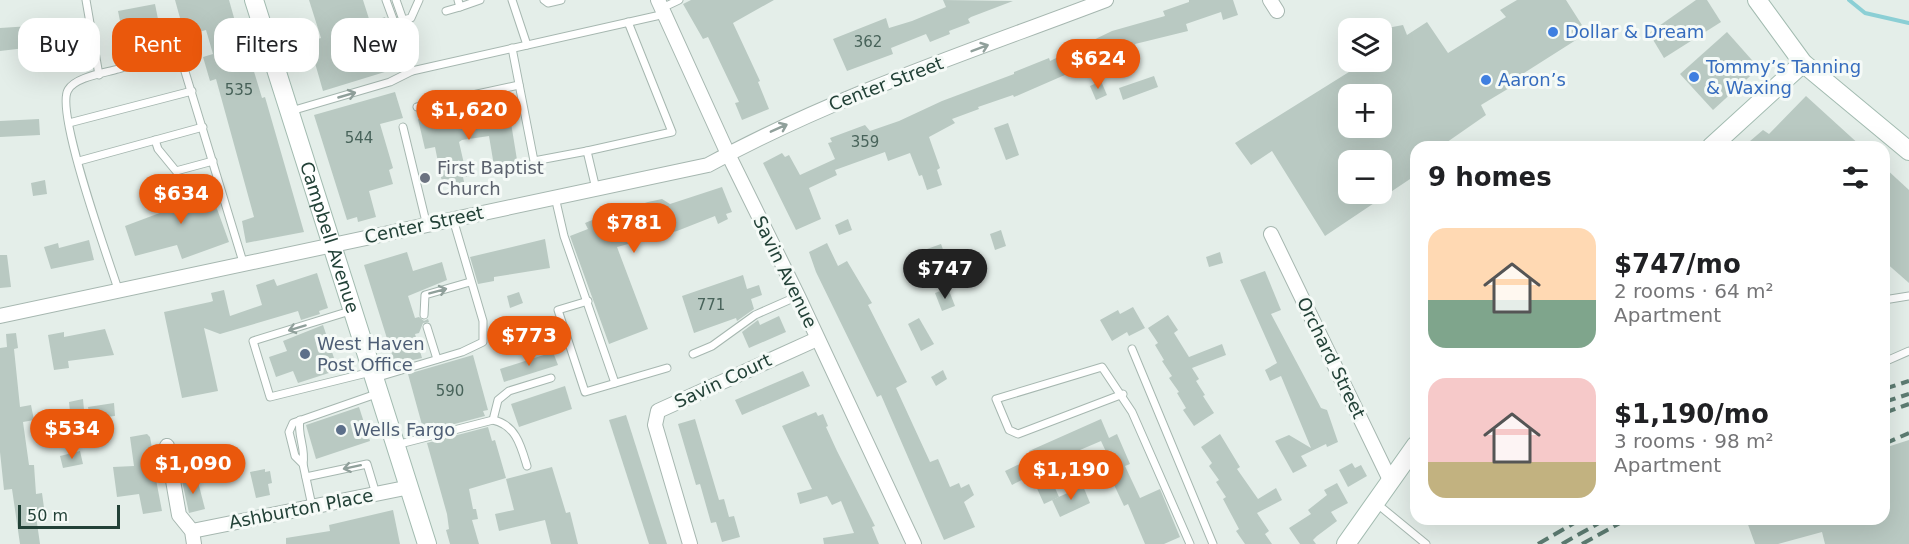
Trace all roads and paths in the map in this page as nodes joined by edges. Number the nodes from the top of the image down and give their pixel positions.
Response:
1 (86, 0) edge
2 (254, 0) edge
3 (386, 0) edge
4 (396, 0) edge
5 (419, 0) edge
6 (480, 0) edge
7 (512, 0) edge
8 (544, 0) edge
9 (561, 0) edge
10 (679, 0) edge
11 (1106, 0) edge
12 (1756, 0) edge
13 (459, 3) edge
14 (662, 7) edge
15 (446, 11) dead end
16 (393, 18) edge
17 (628, 22) junction
18 (527, 45) junction
19 (512, 48) junction
20 (1803, 63) junction
21 (419, 69) edge
22 (410, 72) edge
23 (99, 75) junction
24 (519, 85) junction
25 (192, 91) junction
26 (417, 107) dead end
27 (291, 111) junction
28 (69, 123) junction
29 (202, 127) junction
30 (403, 127) dead end
31 (155, 140) junction
32 (1718, 141) edge
33 (587, 151) junction
34 (1909, 151) edge
35 (728, 154) junction
36 (79, 161) junction
37 (213, 161) junction
38 (596, 189) junction
39 (555, 197) junction
40 (453, 219) junction
41 (427, 226) junction
42 (1271, 234) dead end
43 (332, 244) junction
44 (243, 262) junction
45 (470, 282) junction
46 (118, 289) junction
47 (798, 296) junction
48 (1909, 296) edge
49 (1890, 299) edge
50 (588, 301) junction
51 (353, 310) junction
52 (424, 315) dead end
53 (0, 316) edge
54 (427, 327) dead end
55 (817, 339) junction
56 (1132, 349) dead end
57 (1909, 351) edge
58 (693, 354) dead end
59 (437, 359) junction
60 (1890, 359) edge
61 (668, 369) dead end
62 (551, 378) dead end
63 (375, 381) junction
64 (615, 384) junction
65 (1123, 394) junction
66 (300, 420) junction
67 (493, 420) junction
68 (167, 446) dead end
69 (396, 446) junction
70 (1410, 454) edge
71 (303, 464) junction
72 (527, 466) dead end
73 (306, 477) junction
74 (1391, 482) junction
75 (410, 488) junction
76 (376, 494) junction
77 (1376, 502) junction
78 (312, 506) junction
79 (193, 538) edge
80 (428, 544) edge
81 (690, 544) edge
82 (914, 544) edge
83 (1190, 544) edge
84 (1213, 544) edge
85 (1346, 544) edge
86 (1426, 544) edge

1 - 23 lane
2 - 27 main road, Campbell Avenue
3 - 16 lane
4 - 5 lane
6 - 13 lane
7 - 18 lane
8 - 9 lane
10 - 14 lane
35 -> 11 street, Center Street
12 - 20 main road
13 - 15 lane
14 - 17 lane
14 - 35 street, Savin Avenue
17 - 18 lane
17 - 33 lane
18 - 19 lane
19 - 21 lane
19 - 24 lane
20 - 32 main road
20 - 34 main road
27 -> 22 lane
23 - 25 lane
23 - 28 lane
24 - 26 lane
24 - 33 lane
25 - 28 lane
25 - 29 lane
27 - 43 main road, Campbell Avenue
28 - 36 lane
29 - 31 lane
29 - 37 lane
30 - 41 lane
31 - 36 lane
31 - 37 lane
33 - 38 lane
35 - 38 street, Center Street
35 - 47 street, Savin Avenue
36 - 46 lane
37 - 44 lane
38 - 39 street, Center Street
39 - 40 street, Center Street
39 - 50 lane
40 - 41 street, Center Street
40 - 45 lane
41 - 43 street, Center Street
42 - 74 street, Orchard Street
43 - 44 street, Center Street
43 - 51 main road, Campbell Avenue
44 - 46 street, Center Street
52 -> 45 lane
45 - 59 lane
46 - 53 street, Center Street
47 - 55 street, Savin Avenue
47 - 58 lane
48 - 49 lane
50 - 64 lane
50 - 64 lane
51 - 63 main road, Campbell Avenue
51 -> 63 lane
54 - 59 lane
55 - 81 street, Savin Court
55 - 82 street, Savin Avenue
56 - 84 lane
57 - 60 lane
59 - 63 lane
61 - 64 lane
62 - 67 lane
63 - 66 lane
63 - 69 main road, Campbell Avenue
65 - 65 lane
65 - 83 lane
66 - 71 lane
66 - 71 lane
67 - 69 lane
67 - 72 lane
68 - 79 street
69 - 75 main road, Campbell Avenue
70 - 74 main road
71 - 73 lane
76 -> 73 lane
73 - 78 lane
74 - 77 main road
75 - 76 street, Ashburton Place
75 - 80 main road, Campbell Avenue
76 - 78 street, Ashburton Place
77 - 85 main road
77 - 86 lane
78 - 79 street, Ashburton Place

